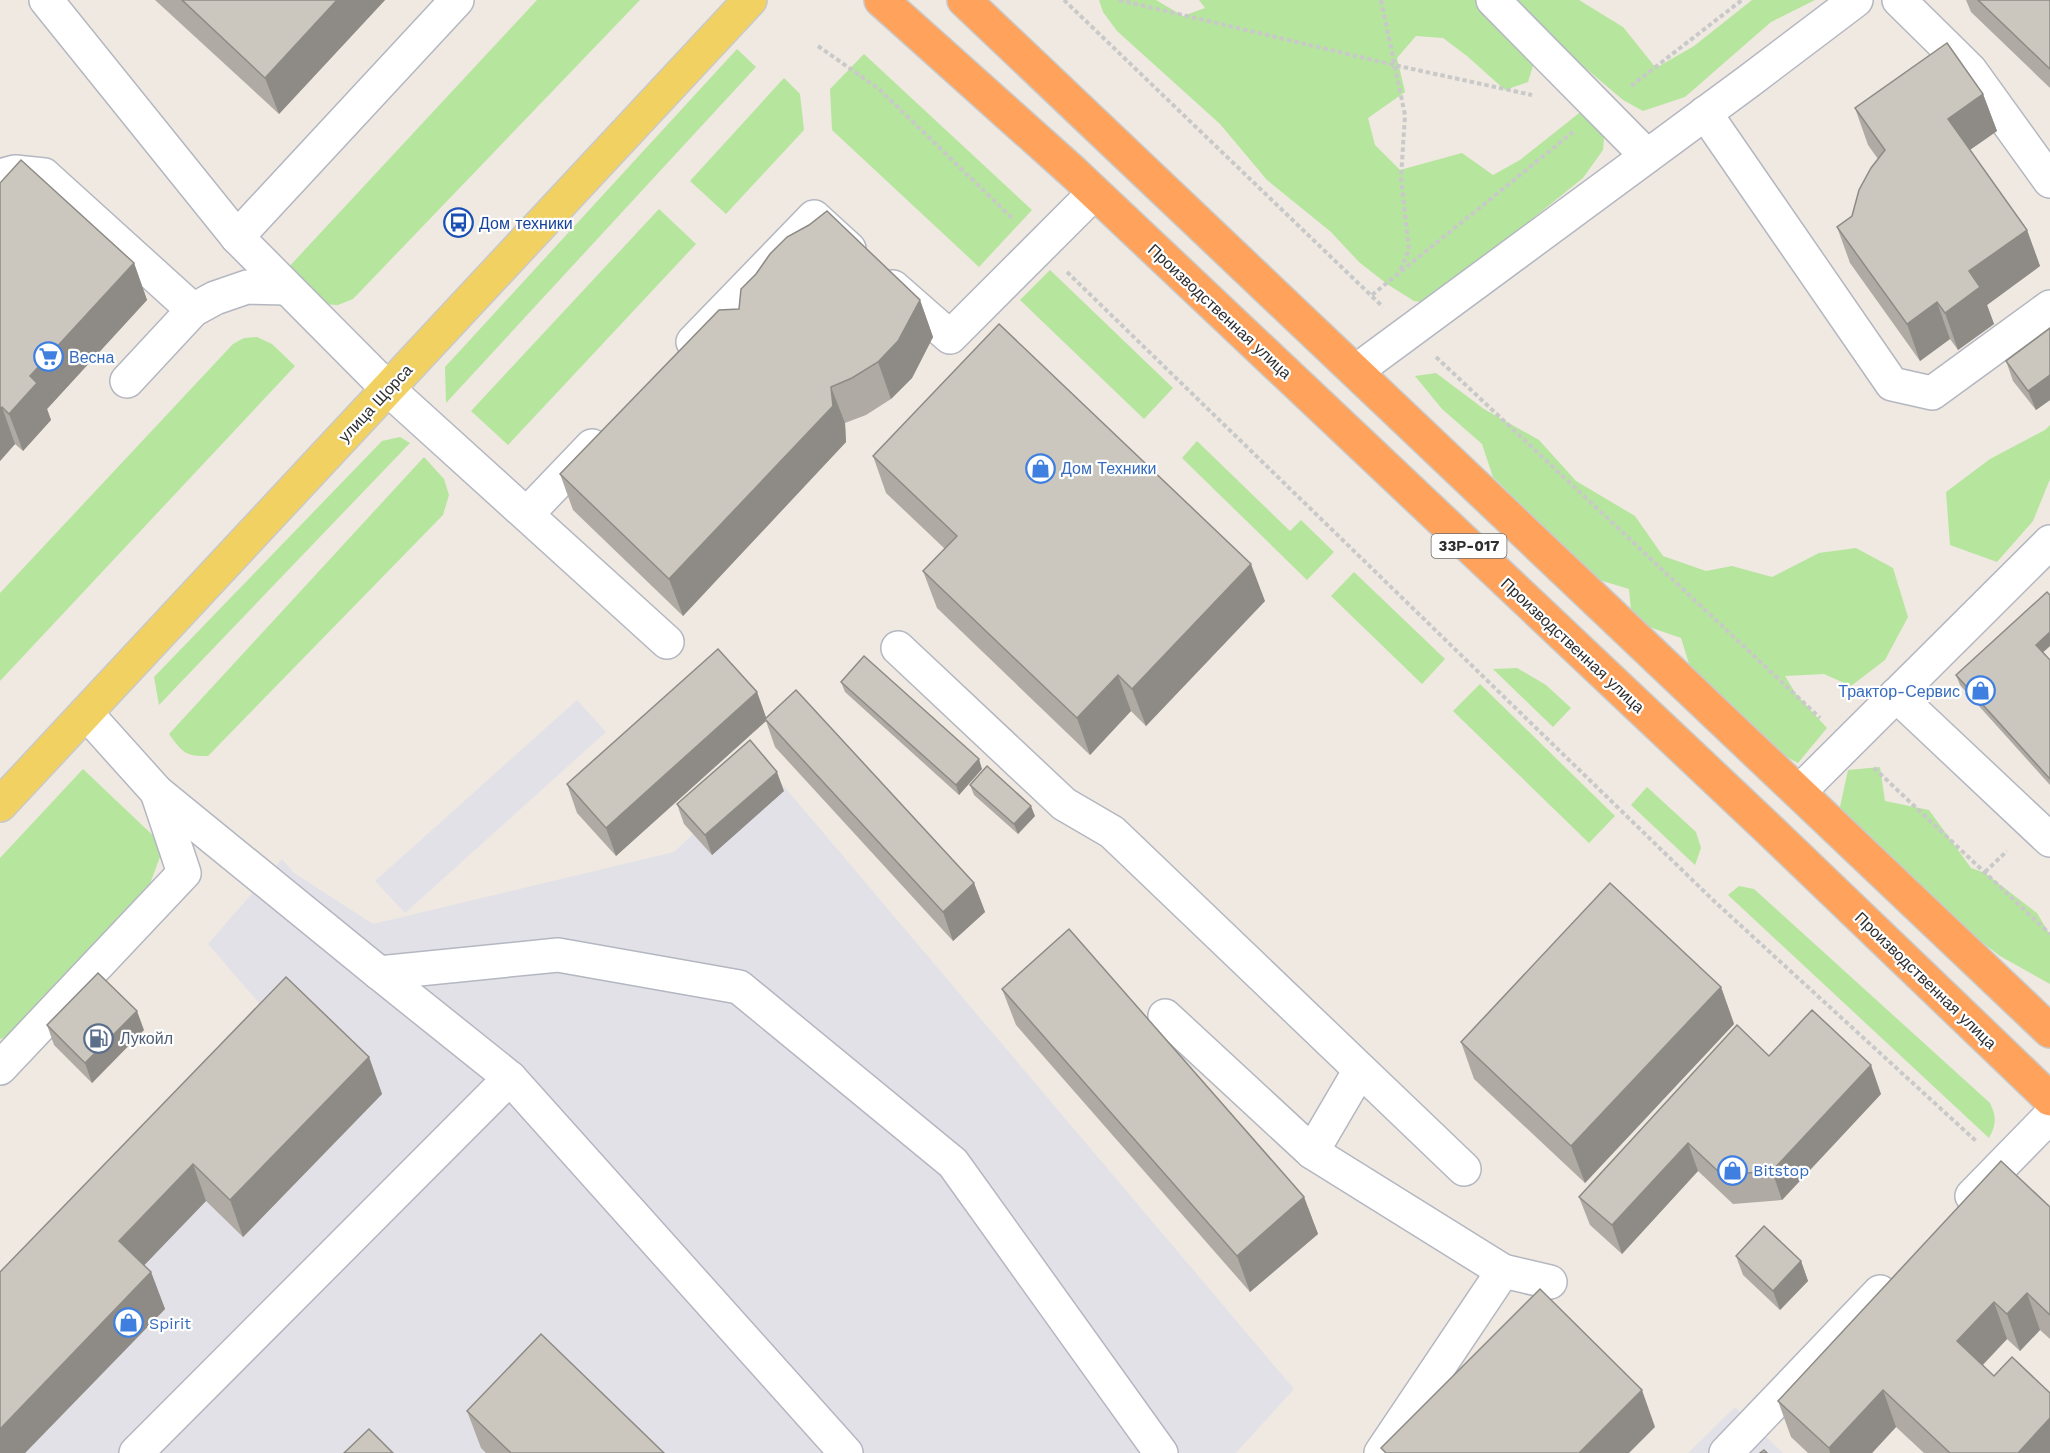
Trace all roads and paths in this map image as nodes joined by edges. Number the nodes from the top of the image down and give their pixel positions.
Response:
1 (46, 0) edge
2 (457, 0) edge
3 (750, 0) edge
4 (881, 0) edge
5 (964, 0) edge
6 (1064, 0) edge
7 (1119, 0) edge
8 (1381, 0) edge
9 (1493, 0) edge
10 (1742, 0) edge
11 (1856, 0) edge
12 (1899, 0) edge
13 (818, 46) dead end
14 (1950, 51) junction
15 (1394, 66) junction
16 (1922, 72) edge
17 (1543, 97) dead end
18 (1600, 110) junction
19 (1705, 113) junction
20 (1647, 156) junction
21 (0, 176) edge
22 (2050, 181) edge
23 (1094, 193) junction
24 (237, 237) junction
25 (1041, 246) junction
26 (1400, 271) junction
27 (287, 288) junction
28 (1371, 295) junction
29 (2050, 307) edge
30 (193, 310) junction
31 (1409, 332) junction
32 (674, 361) edge
33 (1356, 371) junction
34 (127, 381) dead end
35 (388, 389) junction
36 (609, 429) edge
37 (527, 514) junction
38 (2044, 560) edge
39 (667, 642) dead end
40 (898, 648) dead end
41 (1896, 695) junction
42 (86, 713) junction
43 (1848, 743) junction
44 (157, 792) junction
45 (1799, 792) junction
46 (0, 805) edge
47 (2050, 840) edge
48 (2011, 848) dead end
49 (1985, 873) junction
50 (2050, 934) edge
51 (379, 973) junction
52 (1165, 1016) dead end
53 (2050, 1031) edge
54 (0, 1068) edge
55 (1360, 1070) junction
56 (510, 1078) junction
57 (2050, 1099) edge
58 (2050, 1116) edge
59 (1312, 1152) junction
60 (2001, 1164) junction
61 (1464, 1169) dead end
62 (1953, 1215) edge
63 (1503, 1271) junction
64 (1896, 1275) edge
65 (1550, 1282) dead end
66 (136, 1453) edge
67 (846, 1453) edge
68 (1161, 1453) edge
69 (1381, 1453) edge
70 (1726, 1453) edge

1 - 24 street
2 - 24 street
3 - 35 main road, улица Щорса
4 - 23 highway, Производственная улица / 33Р-017
5 - 33 highway, 33Р-017
6 - 28 path
7 - 15 path
8 - 15 path
9 - 18 street
10 - 18 path
11 - 19 street
12 - 14 street
13 - 25 path
14 - 16 street
14 - 22 street
15 - 17 path
15 - 26 path
18 - 20 street
18 - 26 path
19 - 20 street
19 - 29 street
20 - 31 street
21 - 30 street
23 - 25 street
23 - 57 highway, Производственная улица / 33Р-017
24 - 27 street
25 - 32 street
25 - 60 path
26 - 28 path
27 - 30 street
27 - 35 street
28 - 31 path
30 - 34 street
31 - 33 street
31 - 43 path
33 - 45 highway, 33Р-017
35 - 37 street
35 - 42 main road, улица Щорса
36 - 37 street
37 - 39 street
38 - 41 street
40 - 55 street
41 - 43 street
41 - 47 street
42 - 44 street
42 - 46 main road, улица Щорса
43 - 45 street
43 - 49 path
44 - 51 street
44 - 54 street
45 - 53 highway, 33Р-017
48 - 49 path
49 - 50 path
51 - 56 street
51 - 68 street
52 - 59 street
55 - 59 street
55 - 61 street
56 - 66 street
56 - 67 street
58 - 60 street
59 - 63 street
60 - 62 street
63 - 65 street
63 - 69 street
64 - 70 street

